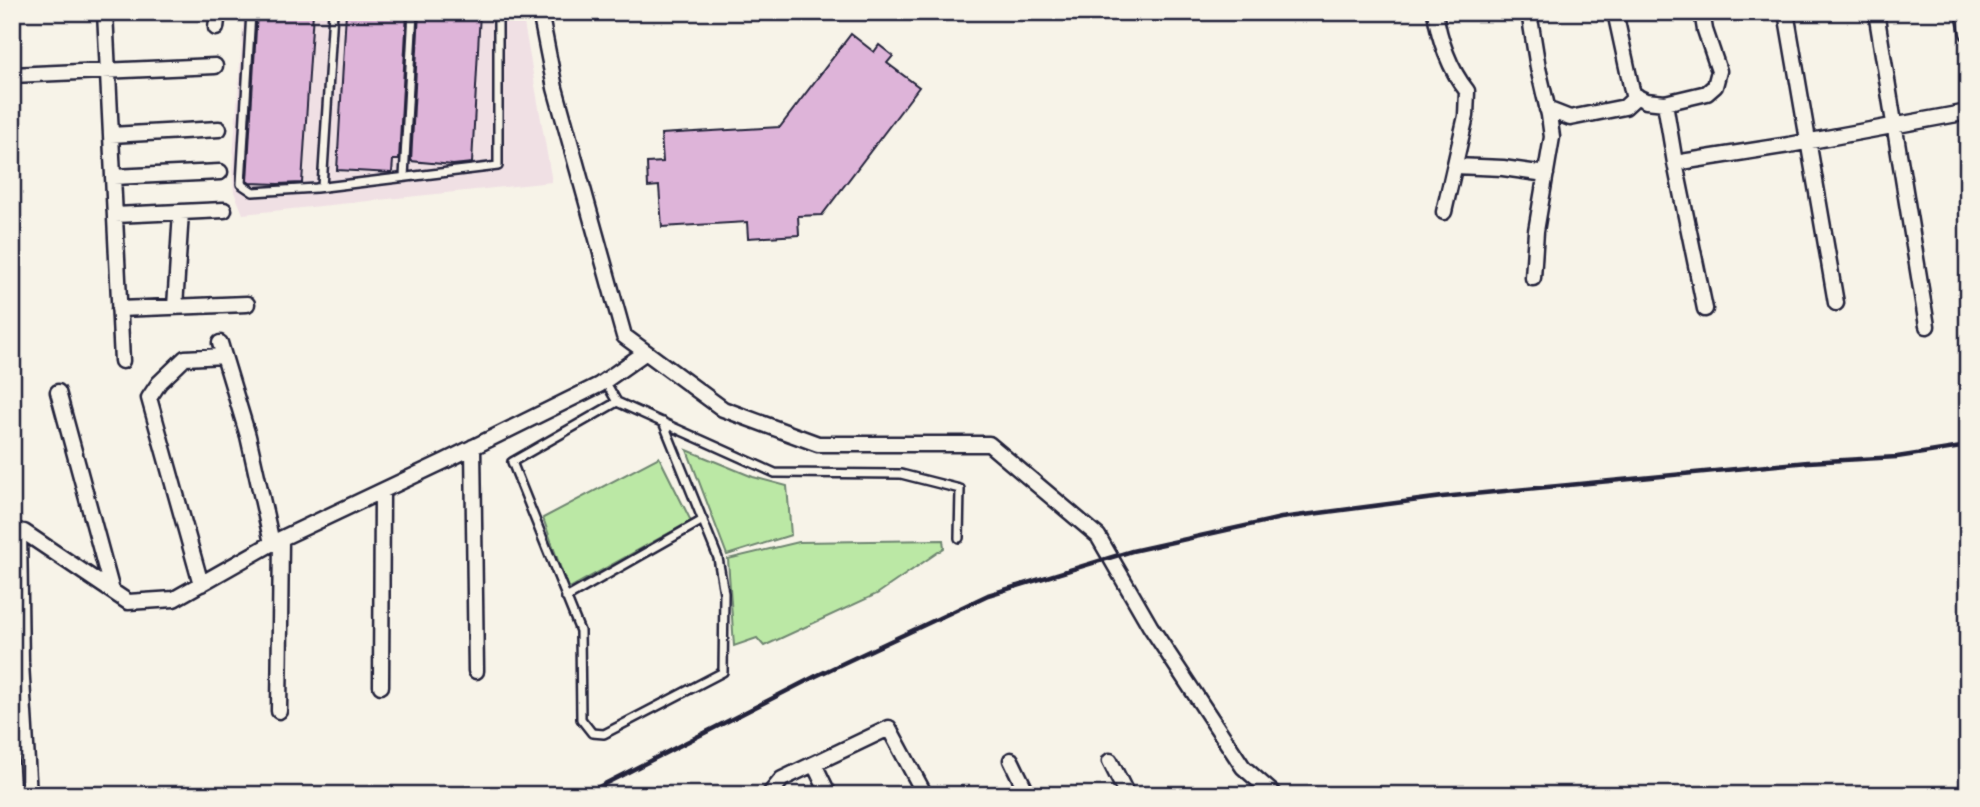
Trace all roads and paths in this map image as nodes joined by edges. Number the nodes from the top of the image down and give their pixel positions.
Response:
1 (105, 12) edge
2 (218, 12) edge
3 (251, 12) edge
4 (333, 12) edge
5 (413, 12) edge
6 (498, 12) edge
7 (540, 12) edge
8 (1435, 12) edge
9 (1529, 12) edge
10 (1615, 12) edge
11 (1702, 12) edge
12 (1786, 12) edge
13 (1876, 12) edge
14 (1964, 12) edge
15 (216, 28) dead end
16 (1968, 33) edge
17 (215, 65) dead end
18 (108, 71) junction
19 (12, 75) edge
20 (1637, 96) junction
21 (1665, 103) junction
22 (1548, 109) junction
23 (1968, 112) edge
24 (1894, 126) junction
25 (219, 129) dead end
26 (111, 135) junction
27 (1810, 142) junction
28 (1675, 163) junction
29 (1455, 166) junction
30 (220, 172) dead end
31 (1546, 174) junction
32 (113, 177) junction
33 (404, 177) junction
34 (322, 187) junction
35 (224, 210) dead end
36 (181, 212) junction
37 (1444, 212) dead end
38 (115, 215) junction
39 (1533, 278) dead end
40 (1836, 303) dead end
41 (247, 304) dead end
42 (175, 307) junction
43 (119, 309) junction
44 (1706, 309) dead end
45 (1927, 326) dead end
46 (646, 352) junction
47 (122, 361) dead end
48 (604, 381) junction
49 (58, 391) dead end
50 (617, 402) junction
51 (663, 422) junction
52 (473, 447) junction
53 (382, 491) junction
54 (703, 520) junction
55 (15, 530) edge
56 (959, 538) dead end
57 (276, 541) junction
58 (201, 584) junction
59 (112, 591) junction
60 (566, 598) junction
61 (475, 671) dead end
62 (380, 686) dead end
63 (279, 711) dead end
64 (1010, 760) dead end
65 (1110, 761) dead end
66 (814, 766) junction
67 (29, 795) edge
68 (769, 795) edge
69 (829, 795) edge
70 (925, 795) edge
71 (1028, 795) edge
72 (1126, 795) edge
73 (1275, 795) edge

1 - 18 street
2 - 15 street
3 - 34 lane
4 - 34 lane
5 - 33 lane
6 - 33 lane
7 - 46 street
8 - 29 street
9 - 22 street
10 - 20 street
11 - 21 street
12 - 27 street
13 - 24 street
14 - 16 street
17 - 18 street
18 - 19 street
18 - 26 street
20 - 21 street
20 - 22 street
21 - 28 street
22 - 31 street
23 - 24 street
24 - 27 street
24 - 45 street
25 - 26 street
26 - 32 street
27 - 28 street
27 - 40 street
28 - 44 street
29 - 31 street
29 - 37 street
30 - 32 street
31 - 39 street
32 - 38 street
33 - 34 lane
35 - 36 street
36 - 38 street
36 - 42 street
38 - 43 street
41 - 42 street
42 - 43 street
43 - 47 street
46 - 48 street
46 - 73 street
48 - 50 lane
48 - 52 street
49 - 59 street
50 - 51 lane
50 - 60 lane
51 - 54 lane
51 - 56 lane
52 - 53 street
52 - 61 street
53 - 57 street
53 - 62 street
54 - 60 lane
54 - 60 lane
55 - 59 street
55 - 67 street
57 - 58 street
57 - 58 street
57 - 63 street
58 - 59 street
64 - 71 street
65 - 72 street
66 - 68 street
66 - 69 street
66 - 70 street

